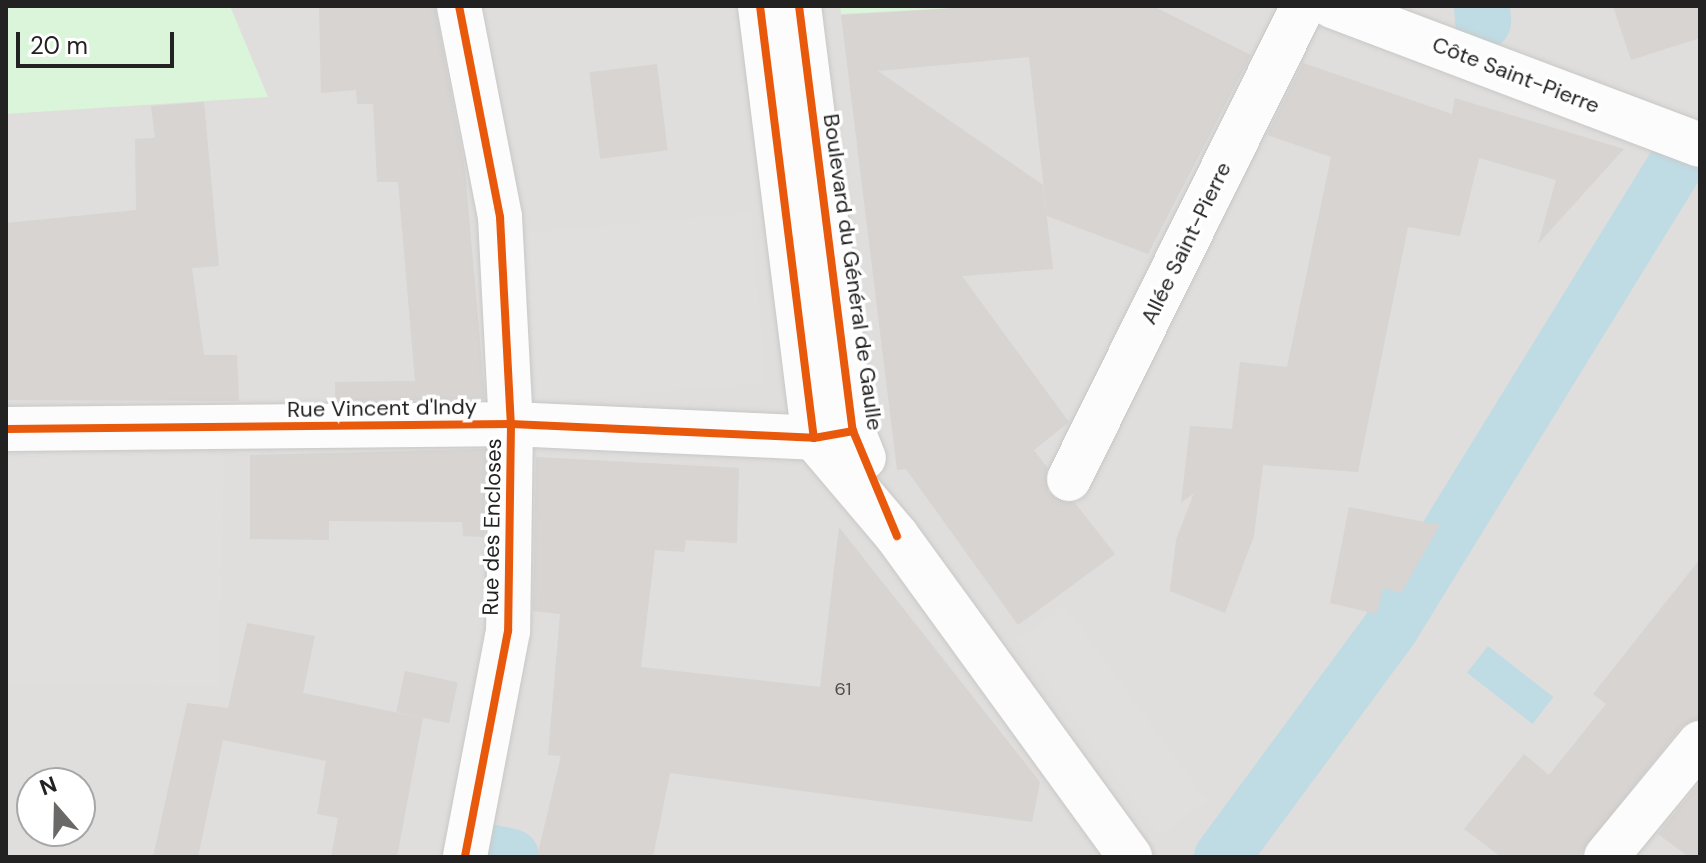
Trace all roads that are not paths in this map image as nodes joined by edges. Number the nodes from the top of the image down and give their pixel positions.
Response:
1 (459, 6) edge
2 (760, 6) edge
3 (799, 6) edge
4 (1303, 6) edge
5 (1332, 6) edge
6 (1700, 145) edge
7 (511, 424) junction
8 (6, 429) edge
9 (834, 434) junction
10 (1069, 479) dead end
11 (1700, 743) edge
12 (465, 857) edge
13 (1130, 857) edge
14 (1606, 857) edge

1 - 7 street, Rue des Encloses
2 - 9 street, Boulevard du Général de Gaulle
3 - 9 street, Boulevard du Général de Gaulle
4 - 10 street, Allée Saint-Pierre
5 - 6 street, Côte Saint-Pierre
7 - 8 street, Rue Vincent d'Indy
7 - 9 street, Rue Vincent d'Indy
7 - 12 street, Rue des Encloses
9 - 13 street, Boulevard du Général de Gaulle
11 - 14 street

